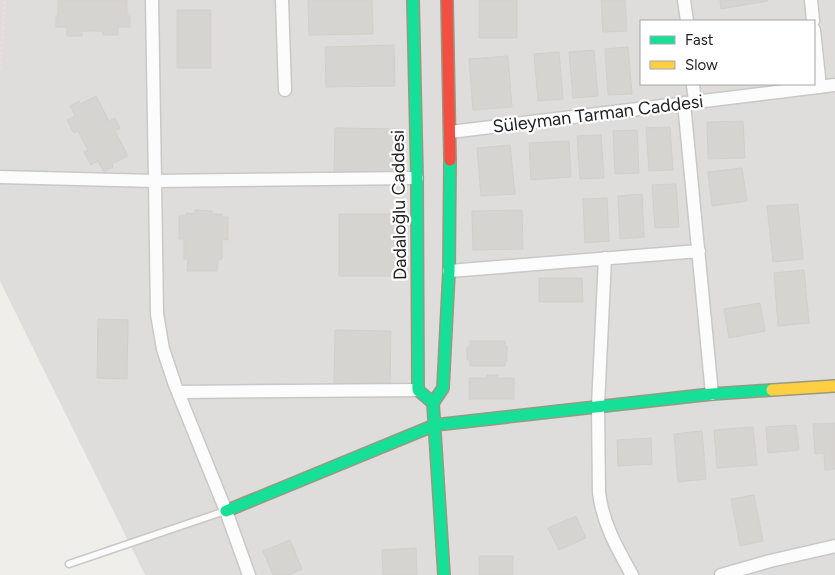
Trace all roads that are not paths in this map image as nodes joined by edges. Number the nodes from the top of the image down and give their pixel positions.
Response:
1 (152, 0) edge
2 (282, 0) edge
3 (413, 0) edge
4 (447, 0) edge
5 (684, 0) edge
6 (811, 0) edge
7 (687, 20) edge
8 (813, 20) edge
9 (815, 40) edge
10 (693, 85) edge
11 (835, 85) edge
12 (820, 87) junction
13 (285, 90) dead end
14 (690, 103) junction
15 (450, 132) junction
16 (0, 177) edge
17 (417, 178) junction
18 (155, 180) junction
19 (699, 251) junction
20 (605, 258) junction
21 (449, 271) junction
22 (835, 386) edge
23 (418, 390) junction
24 (178, 392) junction
25 (712, 394) junction
26 (433, 403) junction
27 (598, 406) junction
28 (435, 425) junction
29 (226, 510) junction
30 (835, 546) edge
31 (69, 564) dead end
32 (249, 575) edge
33 (444, 575) edge
34 (632, 575) edge
35 (721, 575) edge

1 - 18 street
2 - 13 street
3 - 17 street, Dadaloğlu Caddesi
4 - 15 street
5 - 7 street
6 - 8 street
9 - 12 street
10 - 14 street
11 - 12 street, Süleyman Tarman Caddesi
12 - 14 street, Süleyman Tarman Caddesi
14 - 15 street, Süleyman Tarman Caddesi
14 - 19 street
15 - 21 street
16 - 18 street
17 - 18 street
17 - 23 street, Dadaloğlu Caddesi
18 - 24 street
19 - 20 street
19 - 25 street
20 - 21 street
20 - 27 street
21 - 26 street
22 - 25 street
23 - 24 street
23 - 26 street
24 - 29 street
25 - 27 street
26 - 28 street
27 - 28 street
27 - 34 street
28 - 29 street
28 - 33 street
29 - 31 lane
29 - 32 street
30 - 35 street

